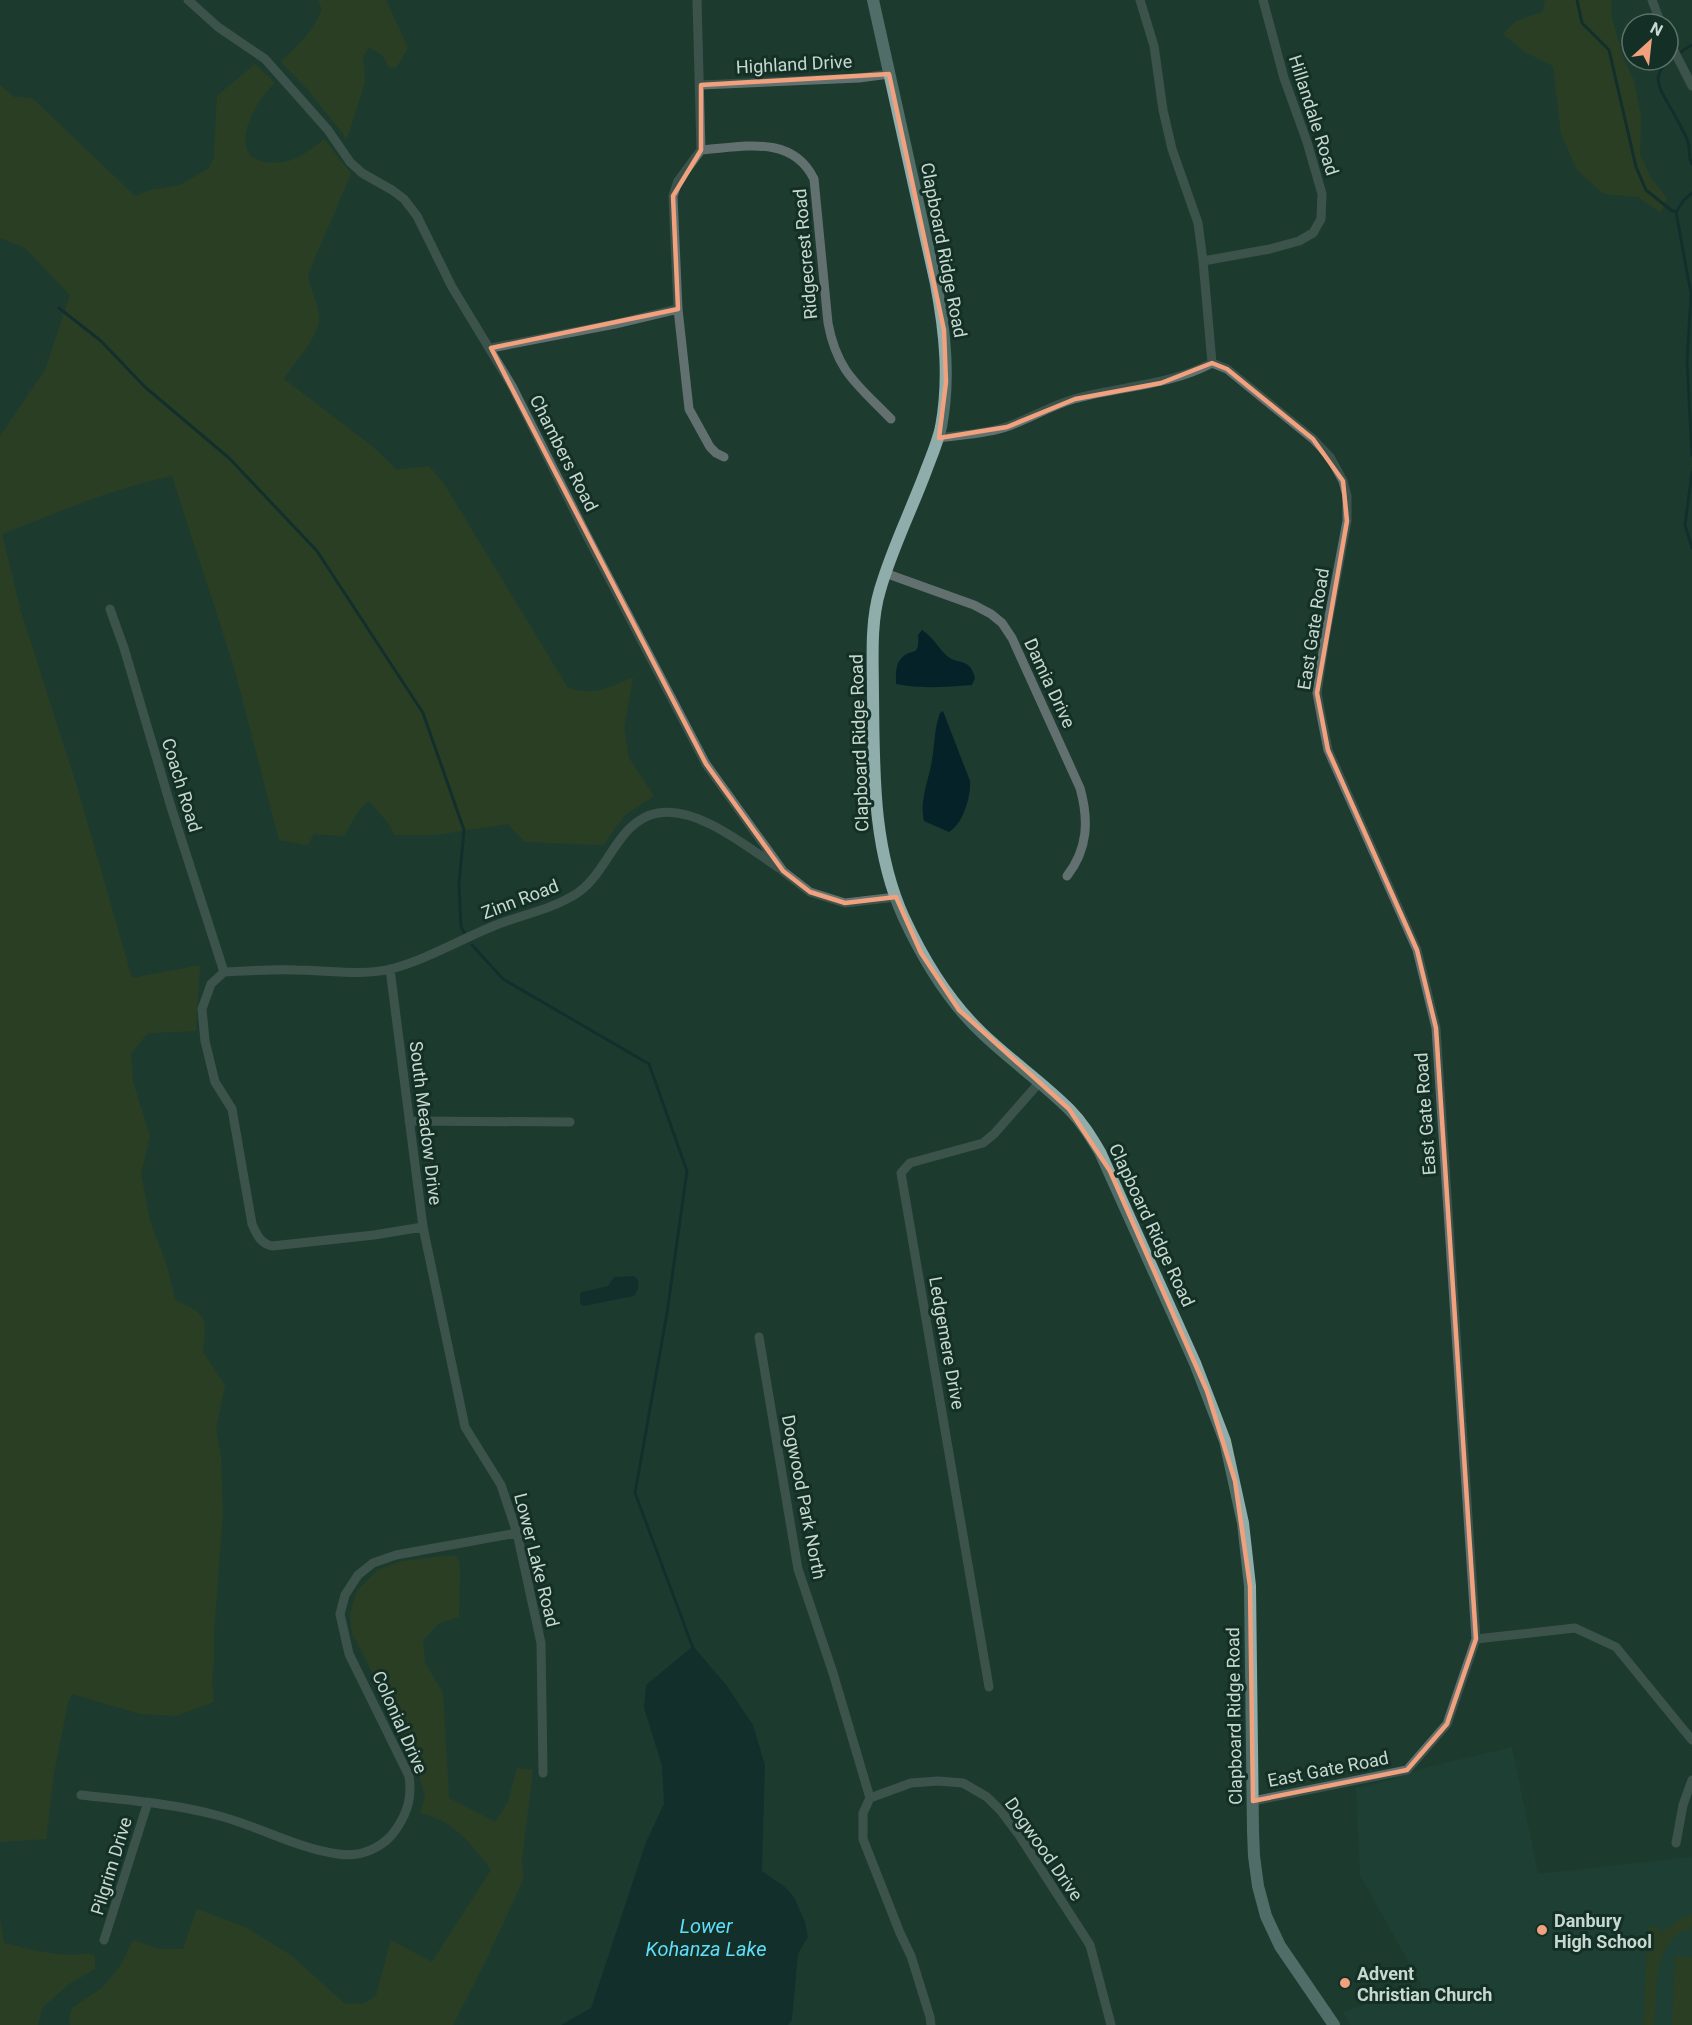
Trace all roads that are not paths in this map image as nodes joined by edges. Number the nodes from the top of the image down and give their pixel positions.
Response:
1 (188, 0) edge
2 (697, 0) edge
3 (873, 0) edge
4 (1140, 0) edge
5 (1263, 0) edge
6 (1680, 63) edge
7 (889, 74) junction
8 (701, 84) junction
9 (1692, 86) edge
10 (701, 150) junction
11 (1203, 261) junction
12 (678, 309) junction
13 (491, 348) junction
14 (1212, 363) junction
15 (891, 418) dead end
16 (938, 438) junction
17 (724, 457) dead end
18 (885, 573) junction
19 (110, 609) dead end
20 (783, 871) junction
21 (1067, 876) dead end
22 (896, 897) junction
23 (390, 969) junction
24 (224, 972) junction
25 (1039, 1083) junction
26 (409, 1121) junction
27 (570, 1122) dead end
28 (423, 1227) junction
29 (759, 1337) dead end
30 (517, 1533) junction
31 (1476, 1639) junction
32 (989, 1687) dead end
33 (1692, 1740) edge
34 (543, 1773) dead end
35 (1692, 1780) edge
36 (81, 1795) dead end
37 (870, 1798) junction
38 (1253, 1801) junction
39 (148, 1802) junction
40 (1676, 1843) dead end
41 (104, 1940) dead end
42 (931, 2025) edge
43 (1111, 2025) edge
44 (1334, 2025) edge

1 - 13 street, Chambers Road
2 - 8 street
3 - 7 main road, Clapboard Ridge Road
4 - 11 street
5 - 11 street, Hillandale Road
6 - 9 street
7 - 8 street, Highland Drive
7 - 16 main road, Clapboard Ridge Road
8 - 10 street
10 - 12 street
10 - 15 street, Ridgecrest Road
11 - 14 street
12 - 13 street
12 - 17 street
13 - 20 street, Chambers Road
14 - 16 street
14 - 31 street, East Gate Road
16 - 18 main road, Clapboard Ridge Road
18 - 21 street, Damia Drive
18 - 22 main road, Clapboard Ridge Road
19 - 24 street, Coach Road
20 - 22 street, Chambers Road
20 - 23 street, Zinn Road
22 - 25 main road, Clapboard Ridge Road
23 - 24 street, Zinn Road
23 - 26 street, South Meadow Drive
24 - 28 street, South Meadow Drive
25 - 32 street, Ledgemere Drive
25 - 38 main road, Clapboard Ridge Road
26 - 27 street
26 - 28 street, South Meadow Drive
28 - 30 street, Lower Lake Road
29 - 37 street, Dogwood Park North
30 - 34 street, Lower Lake Road
30 - 39 street, Colonial Drive
31 - 33 street
31 - 38 street, East Gate Road
35 - 40 street
36 - 39 street, Colonial Drive
37 - 42 street
37 - 43 street, Dogwood Drive
38 - 44 main road, Clapboard Ridge Road
39 - 41 street, Pilgrim Drive

